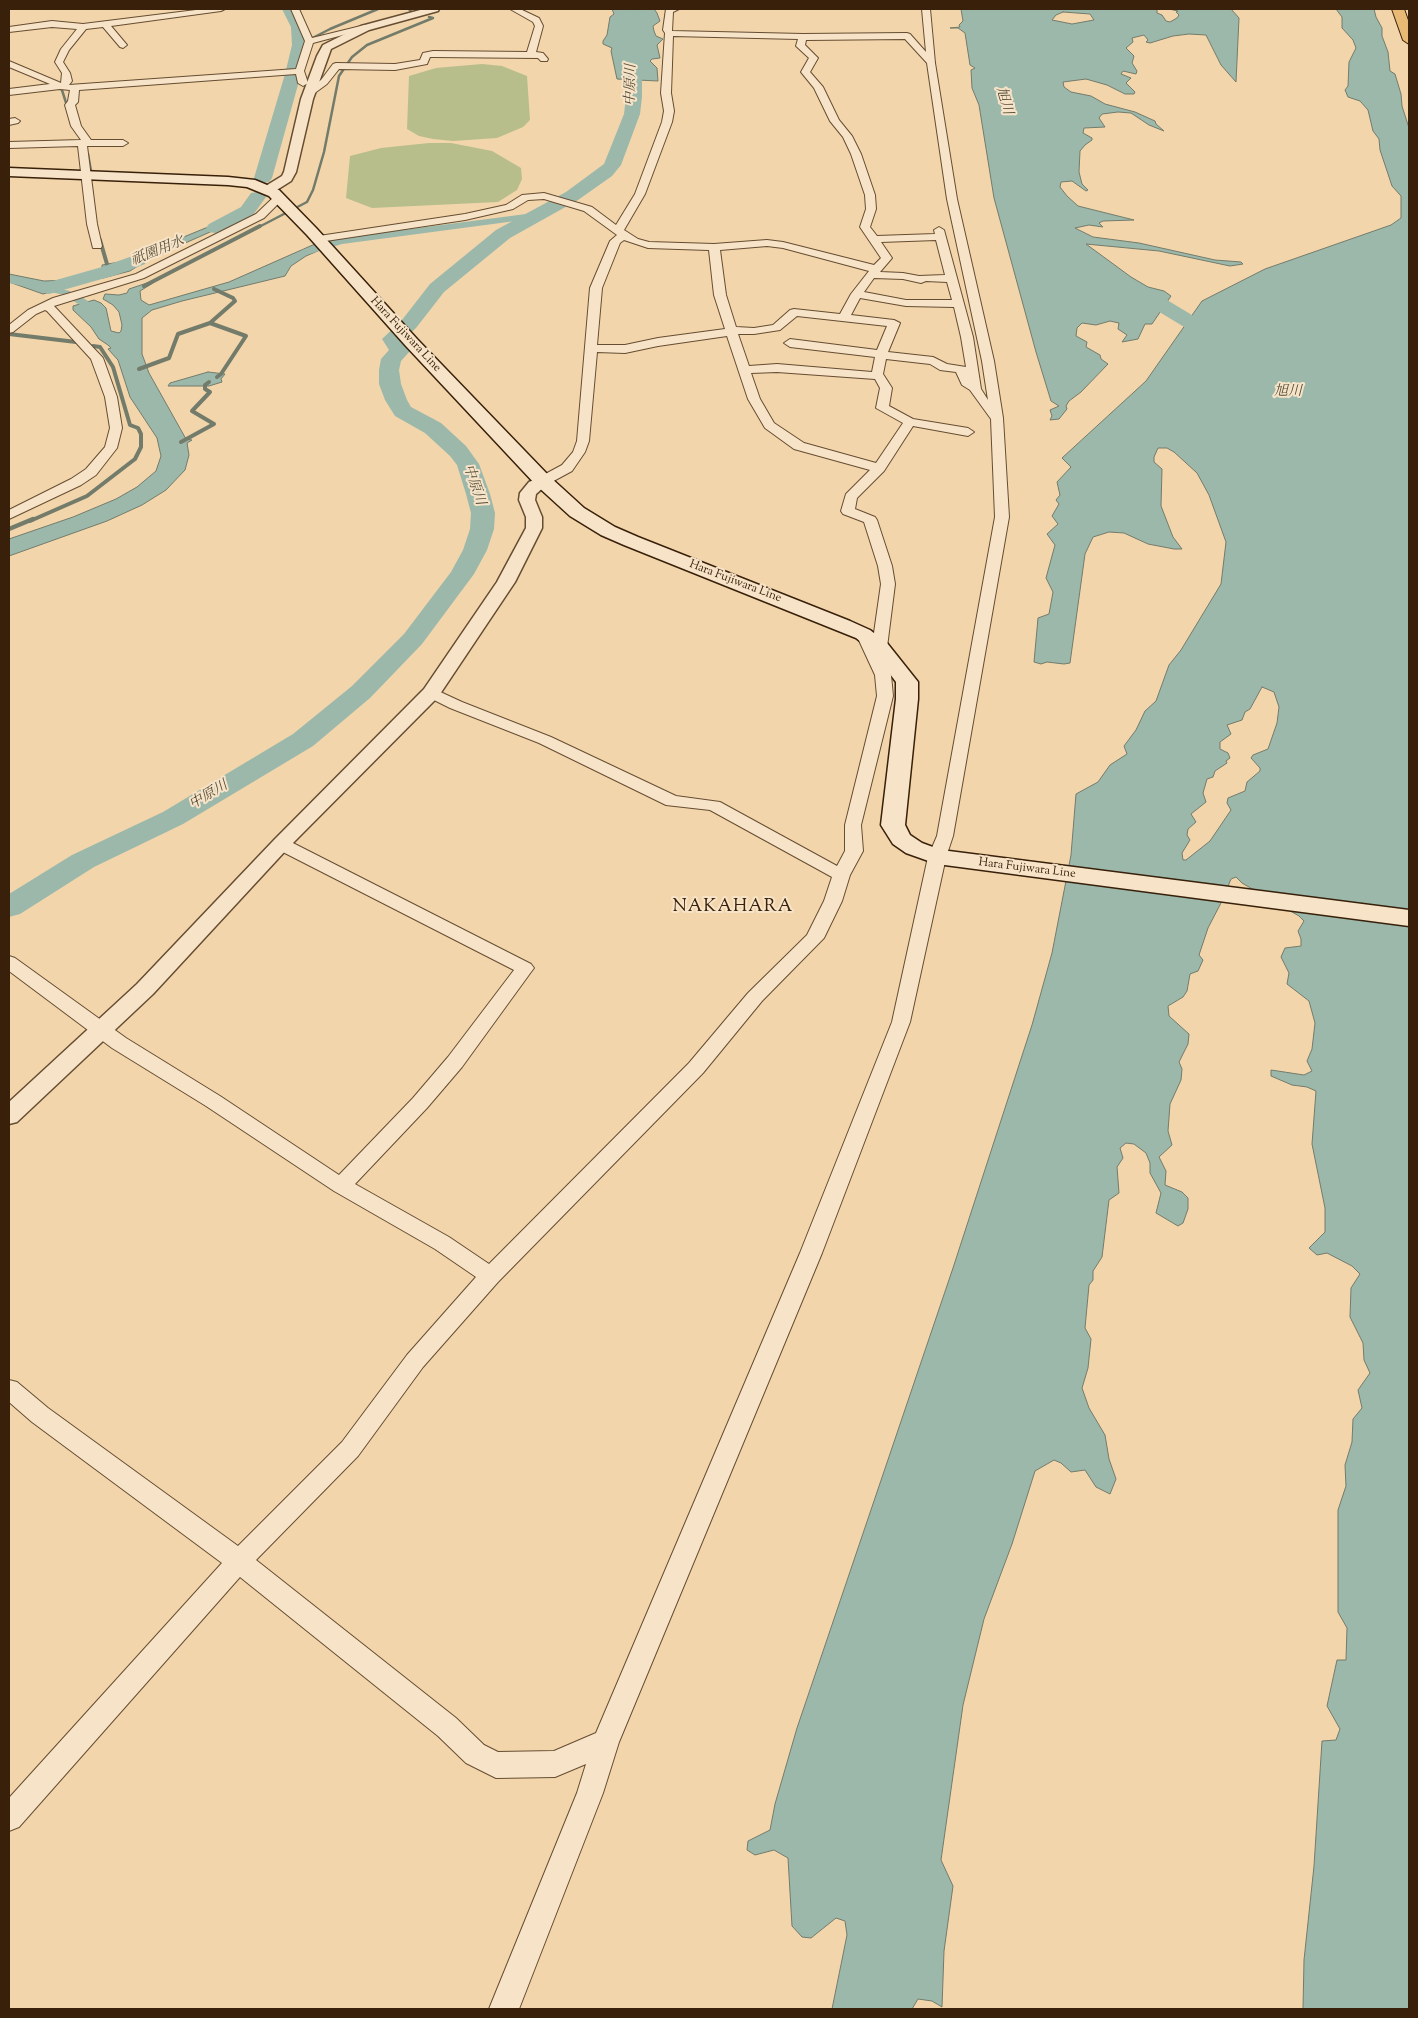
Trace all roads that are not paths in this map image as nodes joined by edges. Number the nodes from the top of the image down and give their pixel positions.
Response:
1 (220, 9) edge
2 (295, 9) edge
3 (434, 9) edge
4 (514, 9) edge
5 (675, 9) edge
6 (926, 9) edge
7 (1398, 9) edge
8 (106, 25) junction
9 (83, 28) junction
10 (365, 28) junction
11 (9, 29) edge
12 (669, 33) junction
13 (803, 37) junction
14 (308, 40) junction
15 (1409, 40) edge
16 (122, 45) dead end
17 (531, 55) junction
18 (544, 58) dead end
19 (931, 63) junction
20 (9, 64) edge
21 (296, 71) junction
22 (62, 86) junction
23 (75, 88) junction
24 (9, 92) edge
25 (308, 96) junction
26 (85, 143) junction
27 (123, 143) dead end
28 (9, 145) edge
29 (9, 172) edge
30 (86, 175) junction
31 (283, 202) junction
32 (621, 233) junction
33 (940, 233) joint
34 (872, 239) junction
35 (323, 244) junction
36 (98, 246) dead end
37 (714, 246) junction
38 (873, 272) junction
39 (951, 279) junction
40 (857, 294) junction
41 (958, 304) junction
42 (46, 305) junction
43 (844, 317) junction
44 (9, 318) edge
45 (22, 320) junction
46 (9, 330) edge
47 (731, 331) junction
48 (790, 342) dead end
49 (590, 348) junction
50 (881, 354) junction
51 (745, 370) junction
52 (877, 376) junction
53 (975, 389) junction
54 (997, 418) junction
55 (910, 422) junction
56 (968, 432) dead end
57 (879, 468) junction
58 (543, 481) junction
59 (9, 515) edge
60 (863, 634) junction
61 (880, 647) junction
62 (431, 693) junction
63 (281, 844) junction
64 (944, 858) junction
65 (841, 875) junction
66 (1409, 918) edge
67 (9, 962) edge
68 (99, 1030) junction
69 (9, 1116) edge
70 (340, 1186) junction
71 (490, 1276) junction
72 (9, 1389) edge
73 (238, 1561) junction
74 (606, 1742) junction
75 (9, 1818) edge
76 (504, 2009) edge

1 - 8 street
2 - 14 street
3 - 10 street
4 - 17 street
5 - 12 street
6 - 19 street
7 - 15 main road
8 - 9 street
8 - 16 street
9 - 11 street
9 - 22 street
10 - 14 street
10 - 25 street
12 - 13 street
12 - 32 street
13 - 19 street
13 - 34 street
14 - 21 street
17 - 18 street
17 - 25 street
19 - 54 street
20 - 22 street
21 - 23 street
21 - 25 street
22 - 23 street
22 - 24 street
23 - 26 street
25 - 31 street
26 - 27 street
26 - 28 street
26 - 30 street
29 - 30 main road, Hara Fujiwara Line
30 - 31 main road, Hara Fujiwara Line
30 - 36 street
31 - 35 main road, Hara Fujiwara Line
31 - 42 street
32 - 35 street
32 - 37 street
32 - 49 street
33 - 34 street
33 - 39 street
34 - 38 street
35 - 58 main road, Hara Fujiwara Line
37 - 38 street
37 - 47 street
38 - 39 street
38 - 40 street
39 - 41 street
40 - 41 street
40 - 43 street
41 - 53 street
42 - 45 street
42 - 59 street
43 - 47 street
43 - 50 street
44 - 45 street
45 - 46 street
47 - 49 street
47 - 51 street
48 - 50 street
49 - 58 street
50 - 52 street
50 - 53 street
51 - 52 street
51 - 57 street
52 - 55 street
53 - 54 street
54 - 64 street
55 - 56 street
55 - 57 street
57 - 61 street
58 - 60 main road, Hara Fujiwara Line
58 - 62 street
60 - 61 main road, Hara Fujiwara Line
60 - 65 street
61 - 64 main road, Hara Fujiwara Line
62 - 63 street
62 - 65 street
63 - 68 street
63 - 70 street
64 - 66 main road, Hara Fujiwara Line
64 - 74 street
65 - 71 street
67 - 68 street
68 - 69 street
68 - 70 street
70 - 71 street
71 - 73 street
72 - 73 street
73 - 74 street
73 - 75 street
74 - 76 street

